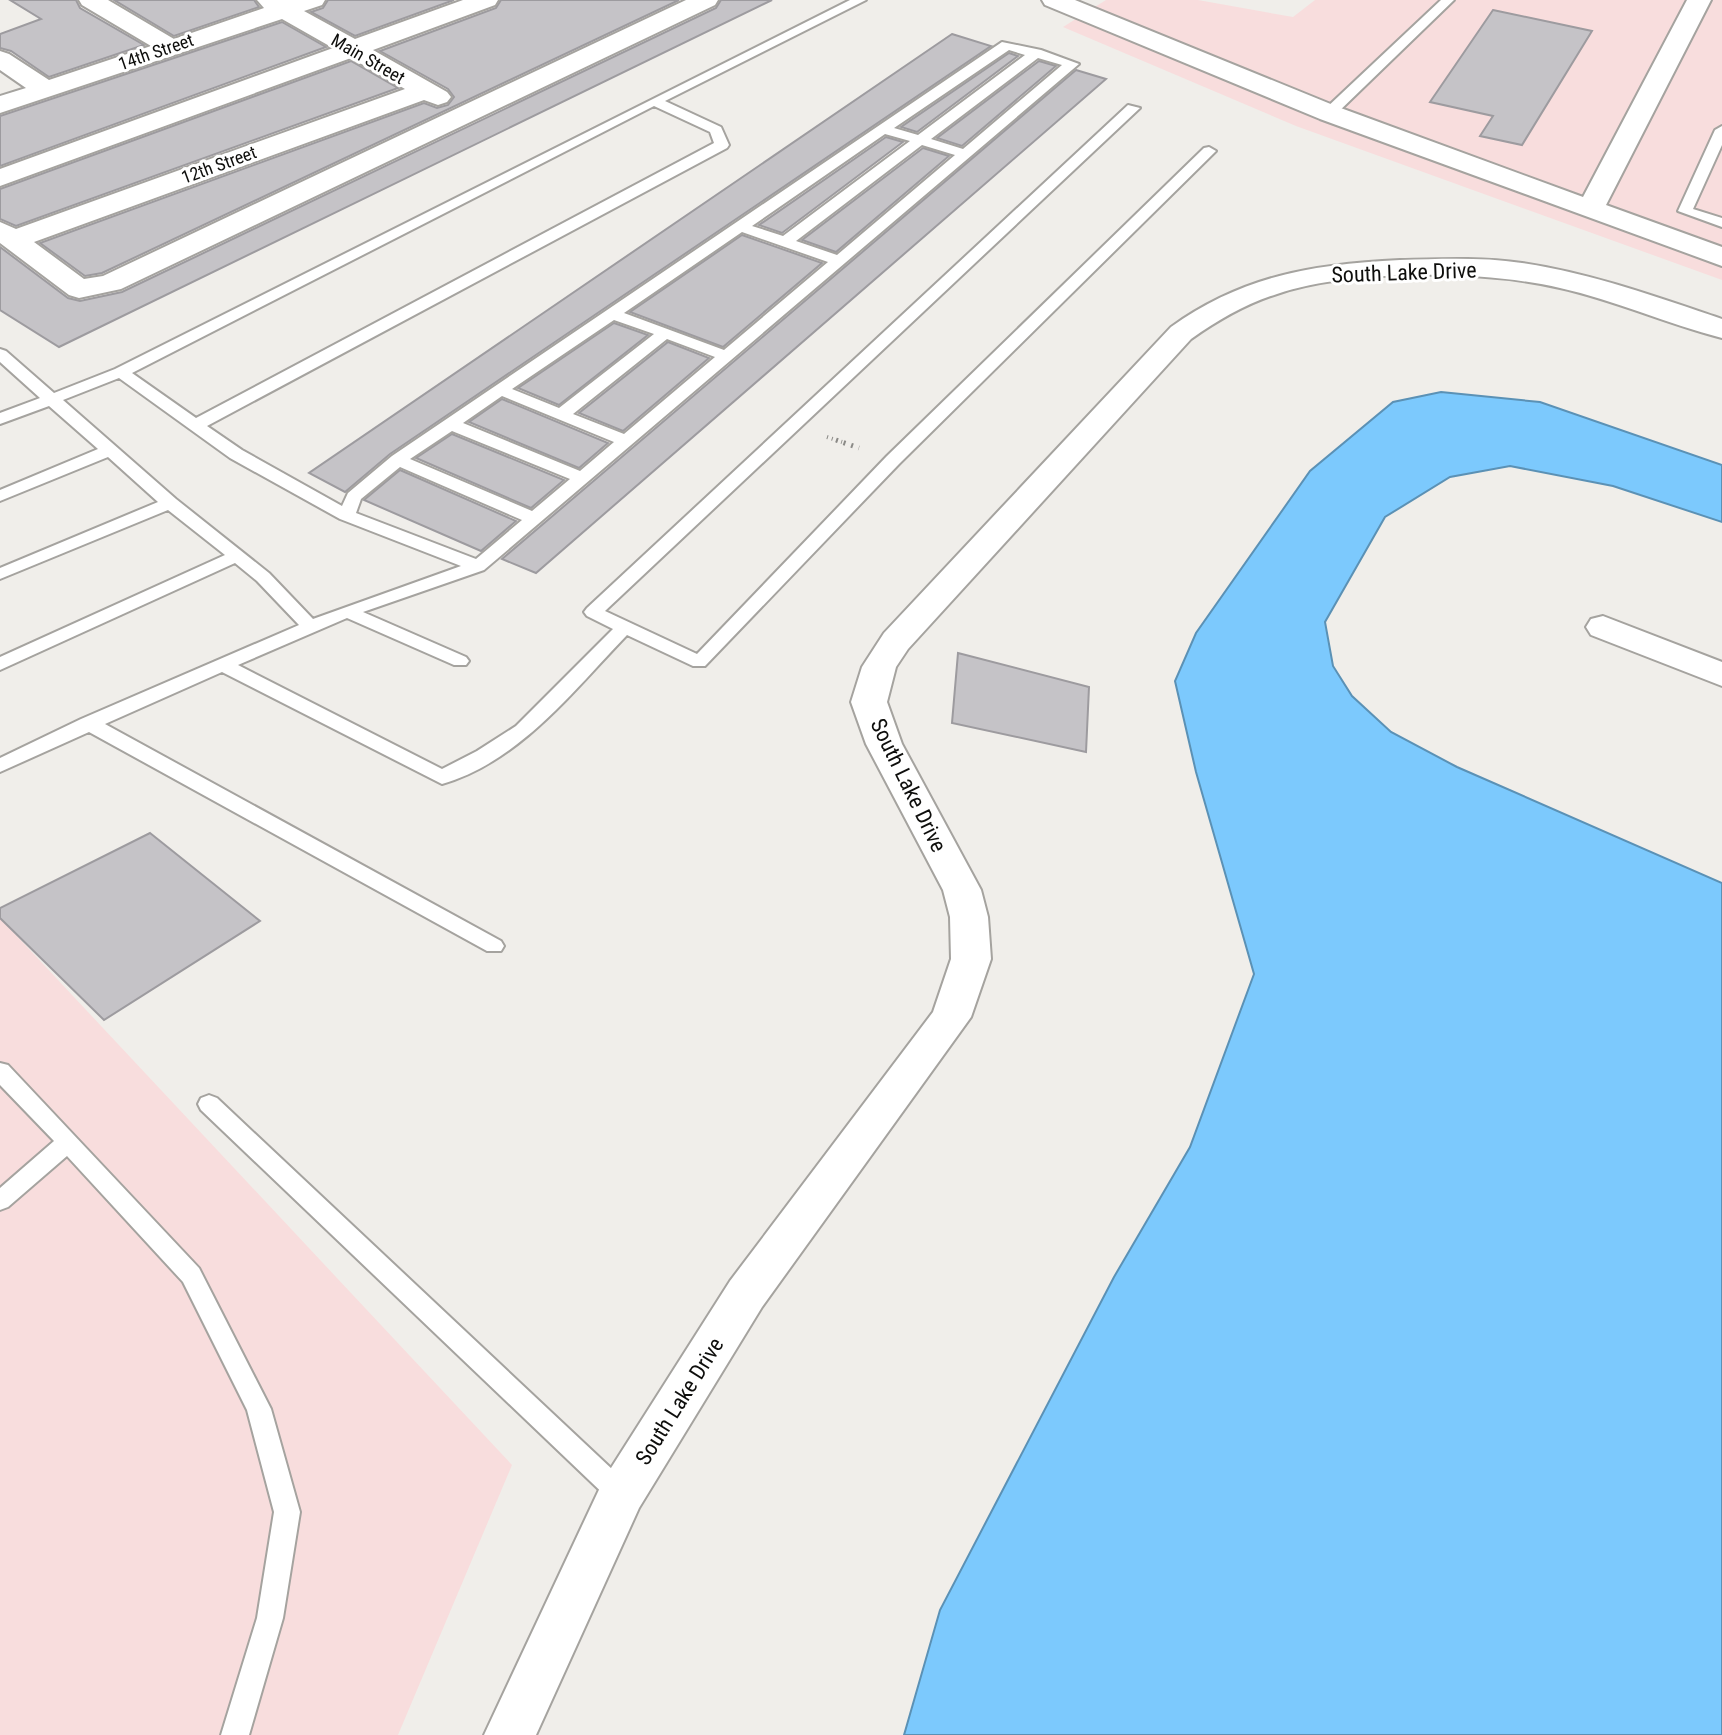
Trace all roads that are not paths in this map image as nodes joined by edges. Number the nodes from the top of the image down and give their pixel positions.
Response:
1 (91, 0) edge
2 (313, 0) edge
3 (486, 0) edge
4 (706, 0) edge
5 (860, 0) edge
6 (1054, 0) edge
7 (1448, 0) edge
8 (1699, 0) edge
9 (275, 5) edge
10 (170, 47) junction
11 (352, 50) junction
12 (1036, 53) junction
13 (0, 59) edge
14 (46, 89) junction
15 (424, 91) junction
16 (654, 101) junction
17 (0, 105) edge
18 (1133, 108) dead end
19 (473, 113) junction
20 (1329, 113) junction
21 (883, 129) junction
22 (1722, 130) edge
23 (921, 141) junction
24 (1209, 151) dead end
25 (966, 154) junction
26 (0, 178) edge
27 (1590, 209) junction
28 (1722, 223) edge
29 (739, 226) junction
30 (7, 234) edge
31 (785, 242) junction
32 (1722, 257) edge
33 (839, 261) junction
34 (613, 314) junction
35 (1722, 329) edge
36 (665, 333) junction
37 (0, 354) edge
38 (727, 356) junction
39 (121, 372) junction
40 (500, 390) junction
41 (52, 399) junction
42 (561, 415) junction
43 (0, 419) edge
44 (450, 424) junction
45 (194, 426) junction
46 (626, 441) junction
47 (110, 450) junction
48 (398, 460) junction
49 (581, 478) junction
50 (0, 496) edge
51 (170, 503) junction
52 (346, 515) junction
53 (533, 518) junction
54 (237, 556) junction
55 (478, 566) junction
56 (0, 574) edge
57 (346, 611) junction
58 (310, 626) junction
59 (625, 627) junction
60 (1603, 627) dead end
61 (460, 661) dead end
62 (0, 664) edge
63 (222, 664) junction
64 (1722, 675) edge
65 (88, 723) junction
66 (0, 766) edge
67 (494, 946) dead end
68 (0, 1071) edge
69 (209, 1104) dead end
70 (68, 1142) junction
71 (0, 1201) edge
72 (621, 1494) junction
73 (235, 1735) edge
74 (510, 1735) edge

1 - 10 street
2 - 9 street, 14th Street
3 - 11 street
4 - 19 street
5 - 16 lane
6 - 20 street
7 - 20 lane
8 - 27 street
9 - 10 street, 14th Street
9 - 11 street, Main Street
10 - 14 street, 14th Street
11 - 15 street, Main Street
11 - 26 street
12 - 21 lane
12 - 23 lane
12 - 25 lane
13 - 14 street
14 - 17 street, 14th Street
15 - 19 street, Main Street
15 - 30 street, 12th Street
16 - 39 lane
16 - 45 lane
18 - 59 lane
19 - 30 street
20 - 27 street
21 - 23 lane
21 - 29 lane
22 - 28 lane
23 - 25 lane
23 - 31 lane
24 - 59 lane
25 - 33 lane
27 - 32 street
29 - 31 lane
29 - 34 lane
31 - 33 lane
33 - 38 lane
34 - 36 lane
34 - 40 lane
35 - 72 street, South Lake Drive
36 - 38 lane
36 - 42 lane
37 - 41 lane
38 - 46 lane
39 - 41 lane
39 - 45 lane
40 - 42 lane
40 - 44 lane
41 - 43 lane
41 - 47 lane
42 - 46 lane
44 - 48 lane
44 - 49 lane
45 - 52 lane
46 - 49 lane
47 - 50 lane
47 - 51 lane
48 - 52 lane
48 - 53 lane
49 - 53 lane
51 - 54 lane
51 - 56 lane
52 - 55 lane
53 - 55 lane
54 - 58 lane
54 - 62 lane
55 - 57 lane
57 - 58 lane
57 - 61 lane
58 - 63 lane
59 - 63 lane
60 - 64 street
63 - 65 lane
65 - 66 lane
65 - 67 lane
68 - 70 lane
69 - 72 lane
70 - 71 lane
70 - 73 lane
72 - 74 street, South Lake Drive

